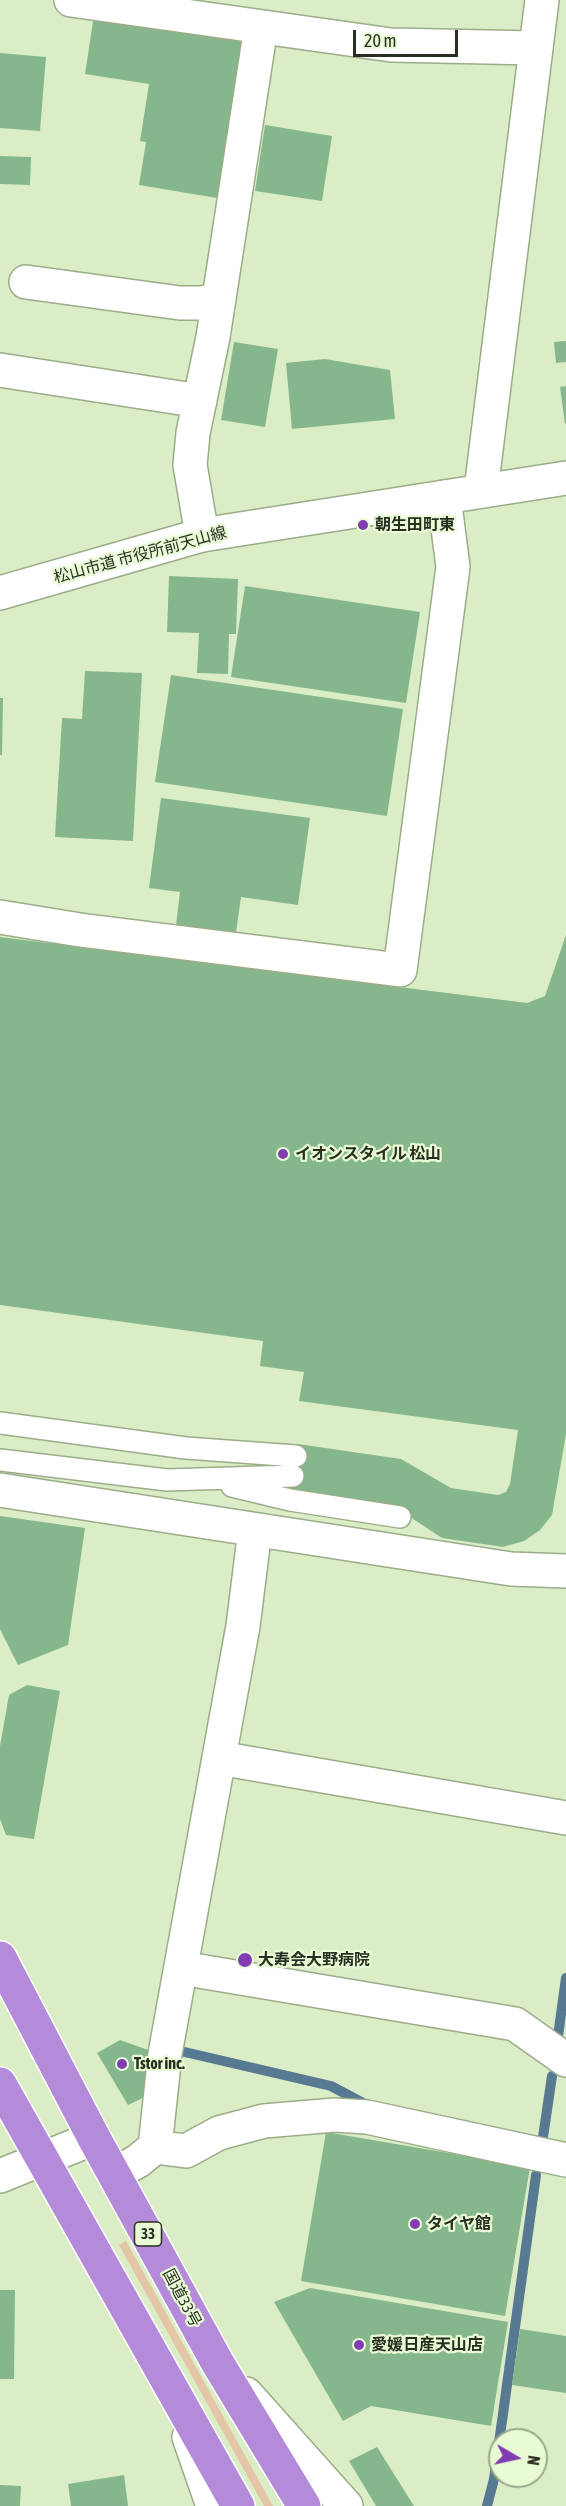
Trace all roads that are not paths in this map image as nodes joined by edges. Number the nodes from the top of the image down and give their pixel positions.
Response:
1 (71, 0) edge
2 (542, 0) edge
3 (261, 27) junction
4 (535, 48) junction
5 (26, 282) dead end
6 (219, 299) junction
7 (0, 370) edge
8 (200, 401) junction
9 (566, 478) edge
10 (481, 490) junction
11 (444, 497) junction
12 (202, 536) junction
13 (0, 593) edge
14 (0, 917) edge
15 (0, 1423) edge
16 (0, 1460) edge
17 (208, 1480) junction
18 (0, 1490) edge
19 (400, 1517) dead end
20 (255, 1530) junction
21 (566, 1571) edge
22 (219, 1758) junction
23 (566, 1818) edge
24 (0, 1958) edge
25 (181, 1968) junction
26 (566, 2060) edge
27 (0, 2084) edge
28 (94, 2138) junction
29 (155, 2147) junction
30 (42, 2156) junction
31 (566, 2160) edge
32 (115, 2174) junction
33 (0, 2176) edge
34 (217, 2362) junction
35 (172, 2390) junction
36 (213, 2506) edge
37 (238, 2506) edge
38 (304, 2506) edge
39 (346, 2506) edge

1 - 3 street
2 - 4 street
3 - 4 street
3 - 6 street
4 - 10 street
5 - 6 street
6 - 8 street
7 - 8 street
8 - 12 street
9 - 10 street, 松山市道 市役所前天山線
10 - 11 street, 松山市道 市役所前天山線
11 - 12 street, 松山市道 市役所前天山線
11 - 14 street
12 - 13 street, 松山市道 市役所前天山線
15 - 17 lane
16 - 17 lane
17 - 19 lane
18 - 20 street
20 - 21 street
20 - 22 street
22 - 23 street
22 - 25 street
24 - 28 highway, 国道33号 / 33
25 - 26 street
25 - 29 street
27 - 30 highway
28 - 30 street
28 - 32 highway, 国道33号 / 33
29 - 31 street
29 - 32 street
30 - 33 street
30 - 35 highway
32 - 34 highway, 国道33号 / 33
34 - 38 highway, 国道33号 / 33
34 - 39 street
35 - 36 street
35 - 37 highway

